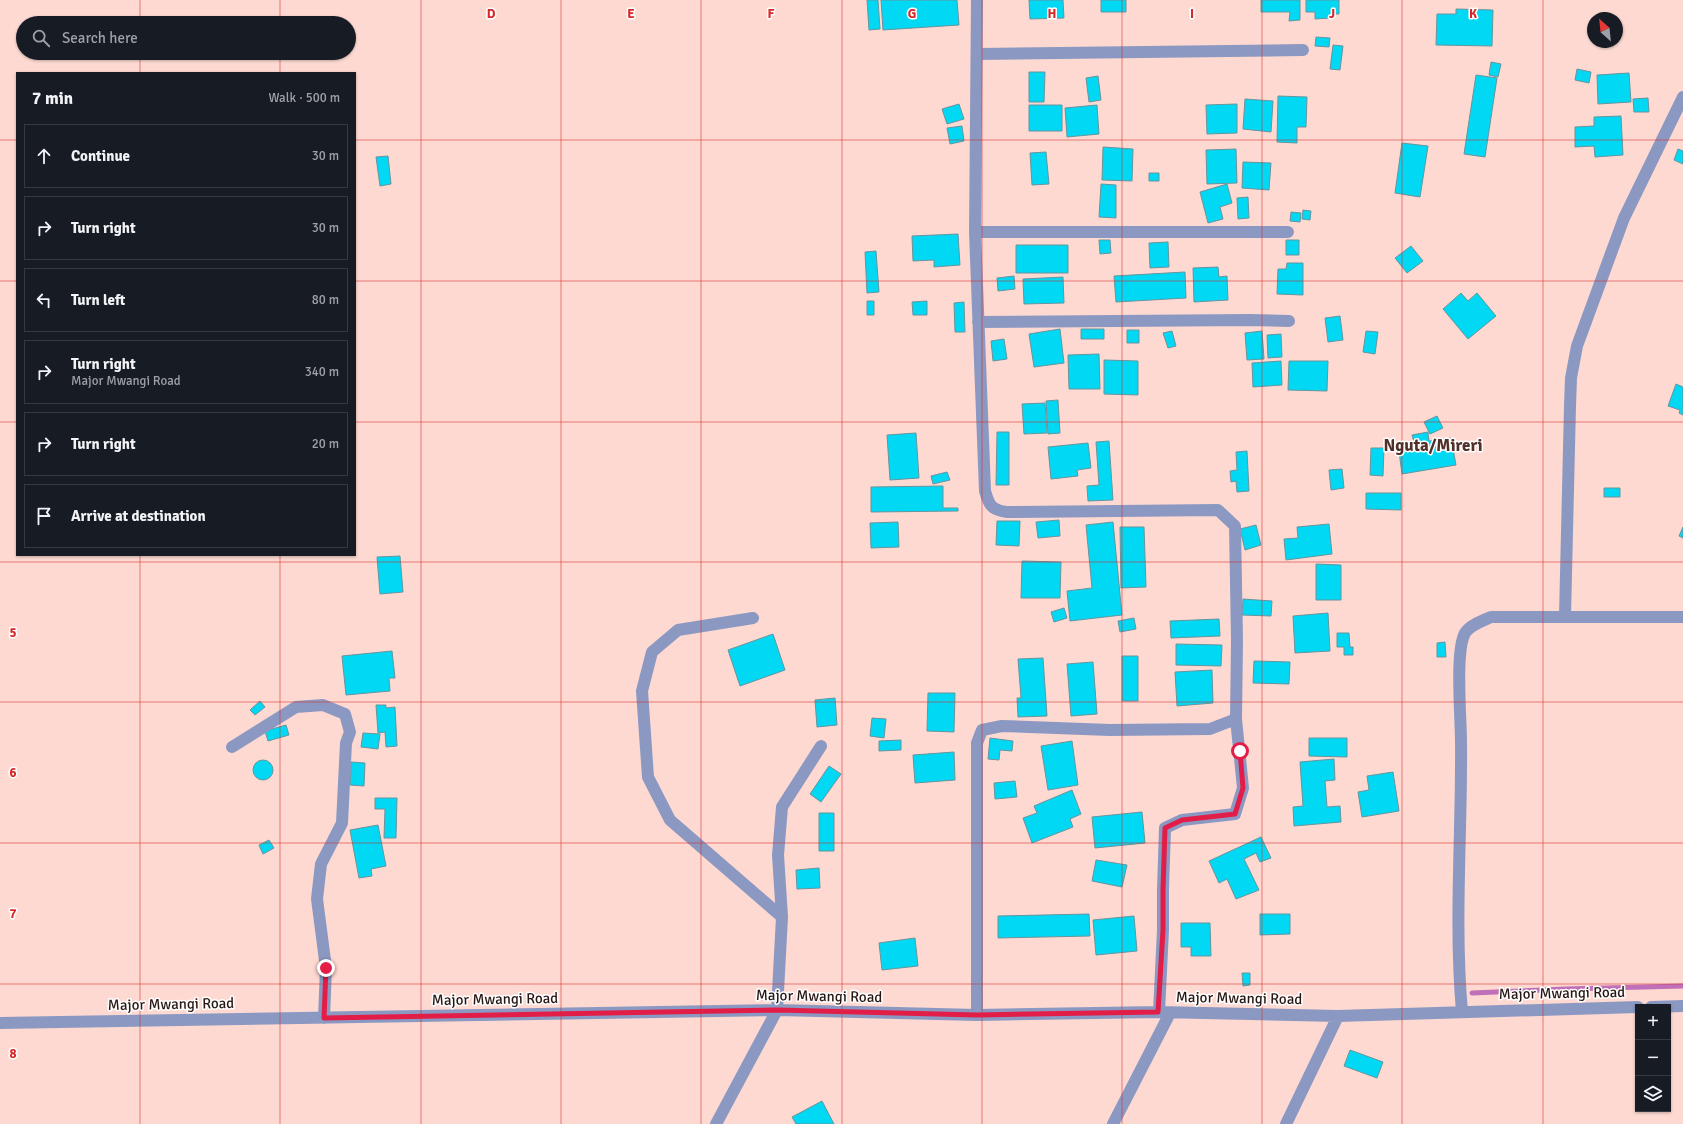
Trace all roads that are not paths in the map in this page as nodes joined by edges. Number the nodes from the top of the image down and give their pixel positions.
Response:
1 (977, 0) edge
2 (1302, 50) dead end
3 (976, 54) junction
4 (1683, 97) edge
5 (975, 232) junction
6 (1288, 232) dead end
7 (1289, 321) dead end
8 (978, 322) junction
9 (1565, 616) junction
10 (1683, 617) edge
11 (753, 618) dead end
12 (1236, 719) junction
13 (821, 746) dead end
14 (232, 747) dead end
15 (782, 916) junction
16 (1671, 1006) edge
17 (1683, 1006) edge
18 (1635, 1007) edge
19 (777, 1010) junction
20 (1462, 1012) junction
21 (1164, 1013) junction
22 (977, 1015) junction
23 (1338, 1016) junction
24 (324, 1018) junction
25 (0, 1023) edge
26 (716, 1124) edge
27 (1113, 1124) edge
28 (1286, 1124) edge

1 - 3 street
2 - 3 street
3 - 5 street
4 - 9 street
5 - 6 street
5 - 8 street
7 - 8 street
8 - 12 street
9 - 10 street
9 - 20 street
11 - 15 street
12 - 21 street
12 - 22 street
13 - 15 street
14 - 24 street
15 - 19 street
16 - 17 street
18 - 20 street, Major Mwangi Road
19 - 22 street, Major Mwangi Road
19 - 24 street, Major Mwangi Road
19 - 26 street
20 - 23 street, Major Mwangi Road
21 - 22 street, Major Mwangi Road
21 - 23 street, Major Mwangi Road
21 - 27 street
23 - 28 street
24 - 25 street, Major Mwangi Road

